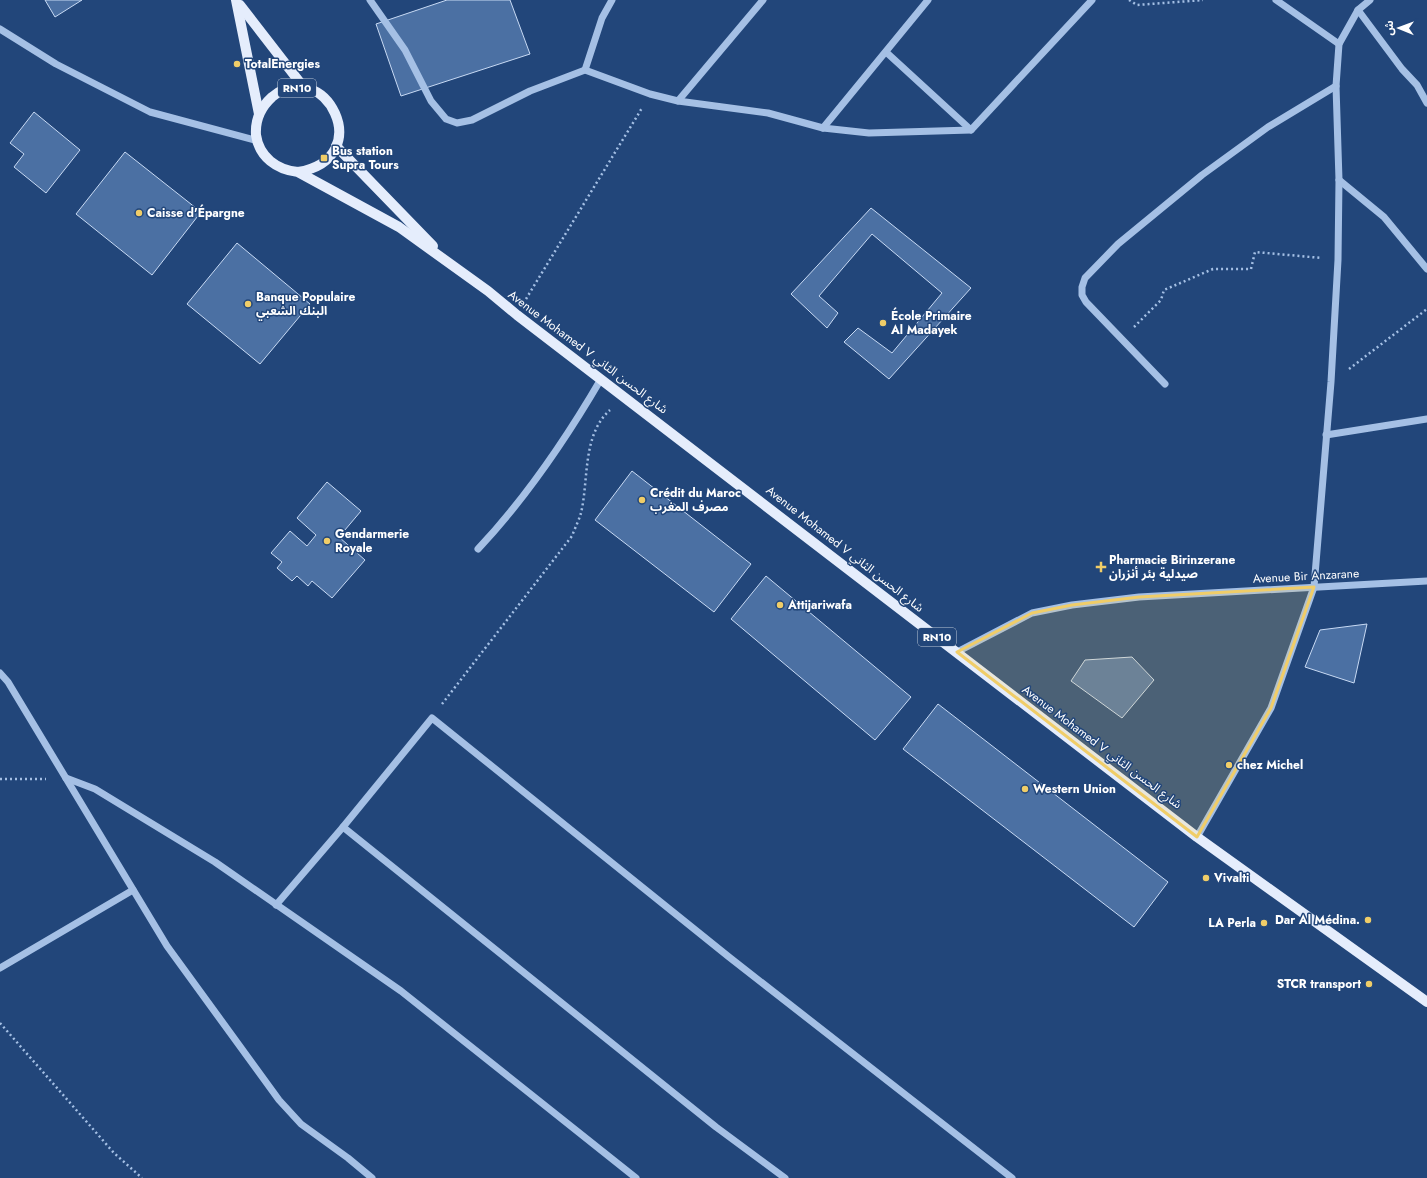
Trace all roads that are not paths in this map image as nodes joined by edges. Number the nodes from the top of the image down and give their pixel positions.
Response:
1 (370, 0) edge
2 (612, 0) edge
3 (763, 0) edge
4 (928, 0) edge
5 (1092, 0) edge
6 (1276, 0) edge
7 (1370, 0) edge
8 (237, 2) edge
9 (1358, 10) junction
10 (0, 29) edge
11 (1339, 44) junction
12 (886, 52) junction
13 (585, 70) junction
14 (1336, 86) junction
15 (305, 89) junction
16 (678, 101) junction
17 (1427, 103) edge
18 (259, 114) junction
19 (823, 128) junction
20 (971, 130) junction
21 (258, 141) junction
22 (336, 146) junction
23 (298, 172) junction
24 (1339, 180) junction
25 (453, 266) junction
26 (1427, 269) edge
27 (601, 379) junction
28 (1165, 384) dead end
29 (1427, 419) edge
30 (1326, 435) junction
31 (478, 550) dead end
32 (1427, 581) edge
33 (1314, 587) junction
34 (957, 652) junction
35 (0, 673) edge
36 (66, 778) junction
37 (343, 827) junction
38 (1197, 837) junction
39 (133, 890) junction
40 (276, 905) junction
41 (0, 968) edge
42 (1427, 1002) edge
43 (372, 1178) edge
44 (636, 1178) edge
45 (785, 1178) edge
46 (1012, 1178) edge

1 - 13 street
2 - 13 street
3 - 16 street
4 - 12 street
5 - 20 street
6 - 11 street
7 - 9 street
8 - 15 main road, RN10
8 - 18 main road, RN10
9 - 11 street
9 - 17 street
10 - 21 street
11 - 14 street
12 - 19 street
12 - 20 street
13 - 16 street
14 - 24 street
14 - 28 street
15 - 18 main road, RN10
15 - 22 main road, RN10
16 - 19 street
18 - 21 main road, RN10
19 - 20 street
21 - 23 main road, RN10
22 - 23 main road
22 - 25 main road, RN10
23 - 25 main road, Avenue Mohamed V شارع الحسن الثاني / RN10
24 - 26 street
24 - 30 street
25 - 27 main road, Avenue Mohamed V شارع الحسن الثاني / RN10
27 - 31 street
27 - 34 main road, Avenue Mohamed V شارع الحسن الثاني / RN10
29 - 30 street
30 - 33 street
32 - 33 street, Avenue Bir Anzarane
33 - 34 street, Avenue Bir Anzarane
33 - 38 street
34 - 38 main road, Avenue Mohamed V شارع الحسن الثاني / RN10
35 - 36 street
36 - 39 street
36 - 40 street
37 - 40 street
37 - 45 street
37 - 46 street
38 - 42 main road, Avenue Mohamed V شارع الحسن الثاني / RN10
39 - 41 street
39 - 43 street
40 - 44 street

